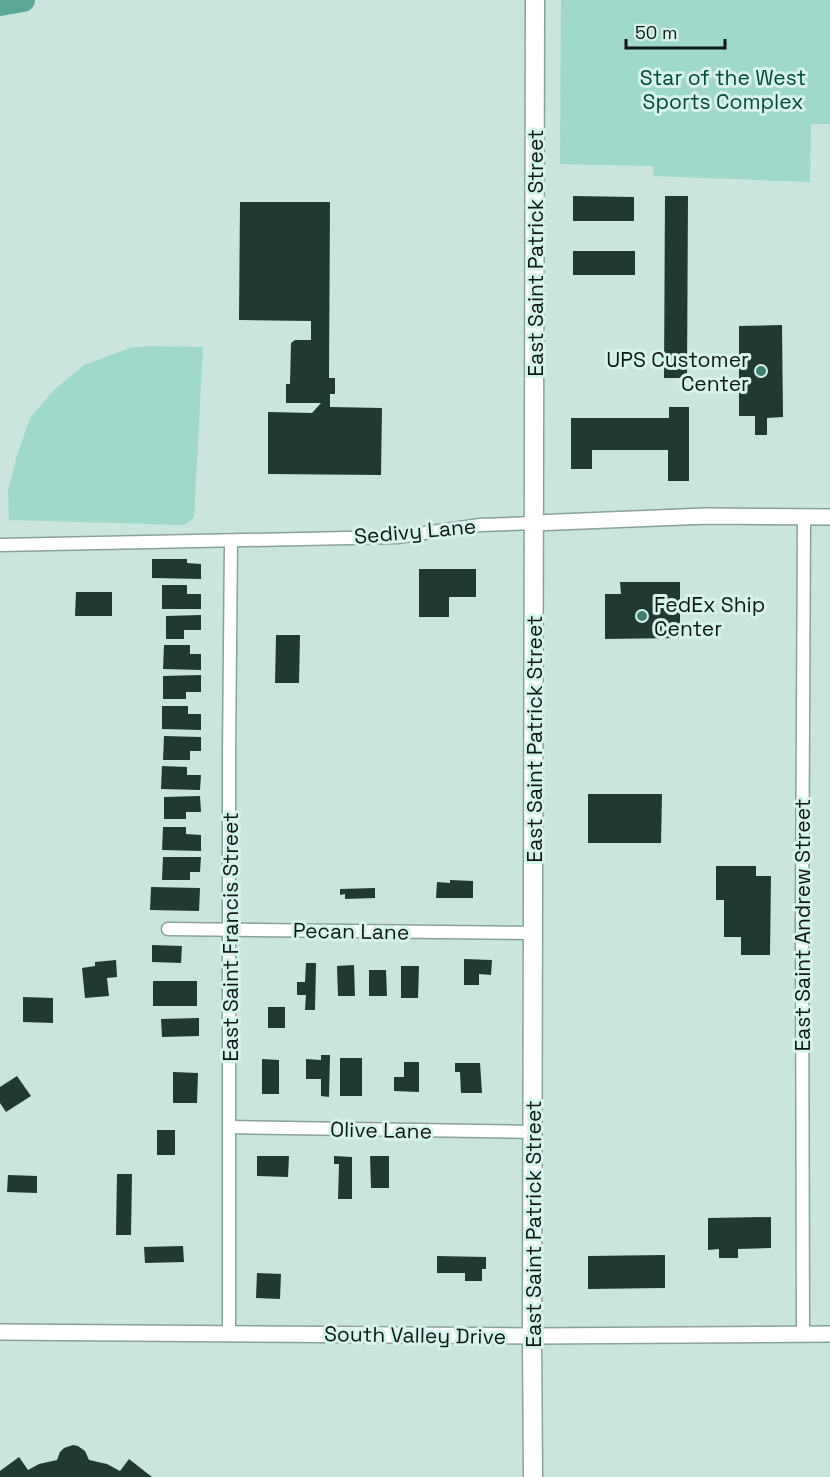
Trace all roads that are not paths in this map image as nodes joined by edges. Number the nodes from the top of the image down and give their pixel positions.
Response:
1 (535, 0) edge
2 (804, 516) junction
3 (830, 516) edge
4 (534, 523) junction
5 (231, 541) junction
6 (0, 545) edge
7 (168, 929) dead end
8 (230, 930) junction
9 (533, 933) junction
10 (230, 1127) junction
11 (533, 1132) junction
12 (0, 1332) edge
13 (229, 1333) junction
14 (803, 1334) junction
15 (830, 1334) edge
16 (532, 1336) junction
17 (533, 1477) edge

1 - 4 main road, East Saint Patrick Street
2 - 3 street, Sedivy Lane
2 - 4 street, Sedivy Lane
2 - 14 street, East Saint Andrew Street
4 - 5 street, Sedivy Lane
4 - 9 main road, East Saint Patrick Street
5 - 6 street, Sedivy Lane
5 - 8 street, East Saint Francis Street
7 - 8 street, Pecan Lane
8 - 9 street, Pecan Lane
8 - 10 street, East Saint Francis Street
9 - 11 main road, East Saint Patrick Street
10 - 11 street, Olive Lane
10 - 13 street, East Saint Francis Street
11 - 16 main road, East Saint Patrick Street
12 - 13 street, South Valley Drive
13 - 16 street, South Valley Drive
14 - 15 street, South Valley Drive
14 - 16 street, South Valley Drive
16 - 17 main road, East Saint Patrick Street

